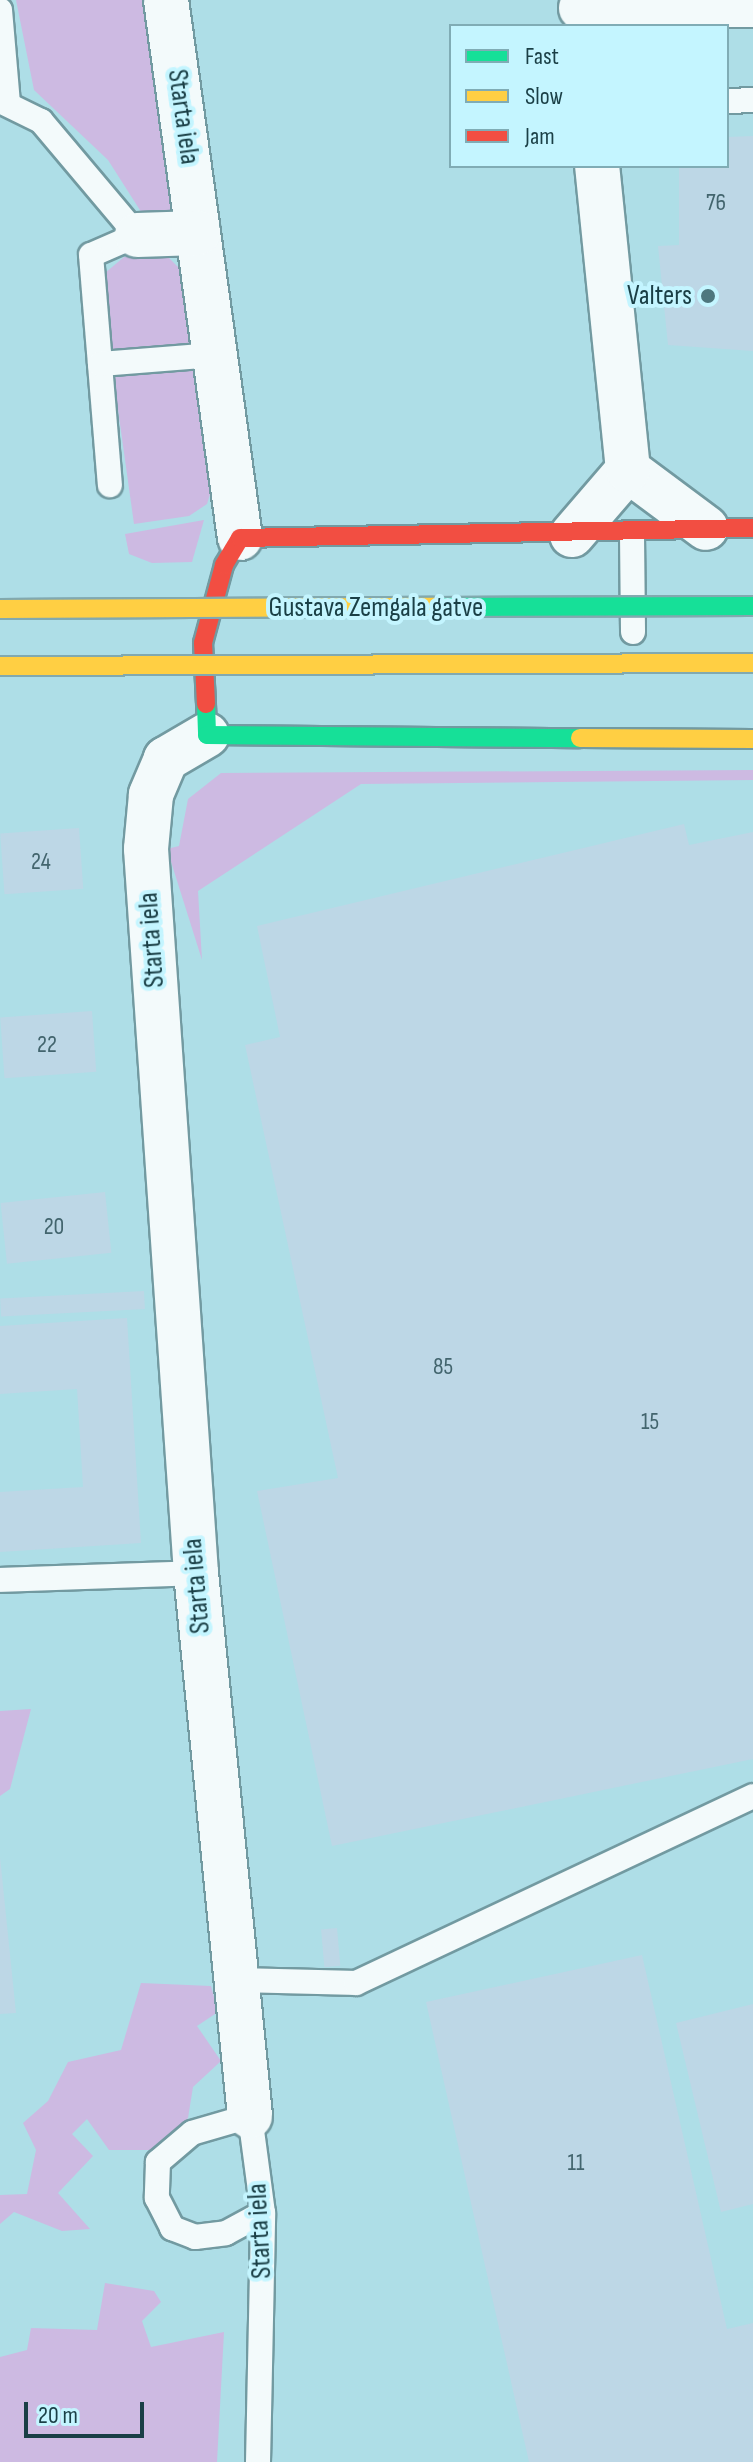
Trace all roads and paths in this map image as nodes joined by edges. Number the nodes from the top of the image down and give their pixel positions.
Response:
1 (166, 0) edge
2 (753, 5) edge
3 (0, 10) edge
4 (581, 11) edge
5 (753, 100) edge
6 (729, 101) edge
7 (4, 102) edge
8 (597, 168) edge
9 (198, 233) junction
10 (137, 235) junction
11 (215, 355) junction
12 (100, 364) junction
13 (628, 470) junction
14 (110, 485) dead end
15 (706, 528) junction
16 (753, 528) edge
17 (572, 535) junction
18 (632, 535) junction
19 (240, 538) junction
20 (753, 606) edge
21 (0, 609) edge
22 (633, 632) dead end
23 (753, 663) edge
24 (0, 666) edge
25 (207, 735) junction
26 (753, 739) edge
27 (196, 1573) junction
28 (0, 1580) edge
29 (753, 1796) edge
30 (240, 1980) junction
31 (250, 2116) junction
32 (263, 2213) junction
33 (258, 2462) edge

1 - 9 street, Starta iela
2 - 4 street
3 - 7 lane
5 - 6 lane
7 - 10 lane
8 - 13 street
9 - 10 street
9 - 11 street, Starta iela
10 - 12 lane
11 - 12 lane
11 - 19 street, Starta iela
12 - 14 lane
13 - 15 street
13 - 17 street
15 - 16 main road
15 - 18 main road
17 - 18 main road
17 - 19 main road
18 - 22 lane
19 - 25 main road
20 - 21 main road, Gustava Zemgala gatve, bridge
23 - 24 main road, Gustava Zemgala gatve, bridge
25 - 26 main road
25 - 27 street, Starta iela
27 - 28 lane
27 - 30 street, Starta iela
29 - 30 lane
30 - 31 street, Starta iela
31 - 32 lane, Starta iela
31 - 32 lane
32 - 33 lane, Starta iela

